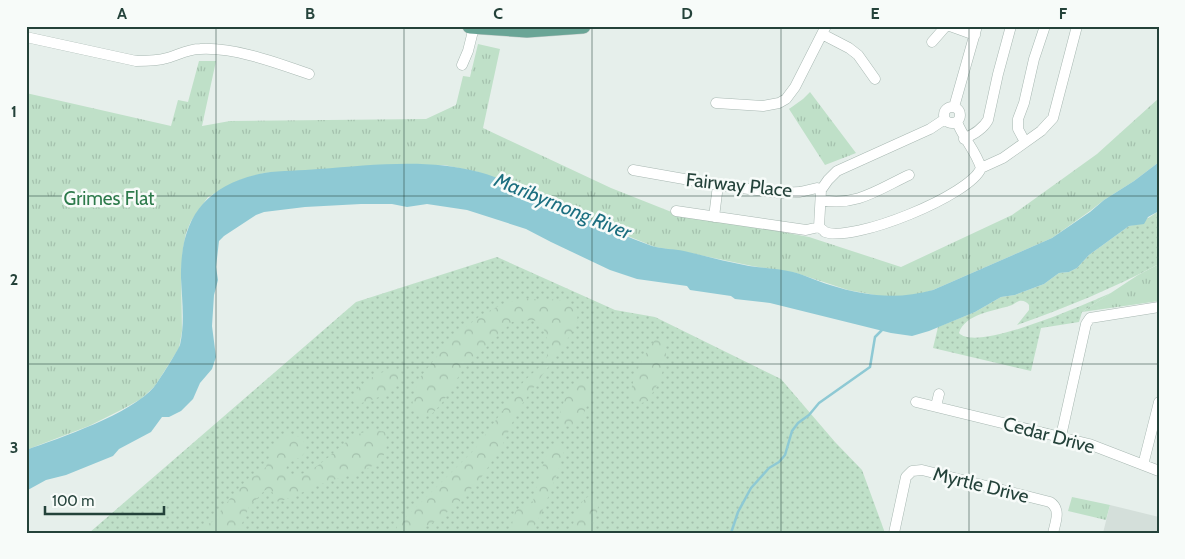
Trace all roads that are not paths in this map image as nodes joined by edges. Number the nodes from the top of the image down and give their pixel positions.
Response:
1 (470, 26) edge
2 (582, 26) edge
3 (946, 26) edge
4 (950, 26) edge
5 (1011, 26) edge
6 (1045, 26) edge
7 (1077, 26) edge
8 (474, 27) edge
9 (824, 30) edge
10 (976, 31) edge
11 (26, 37) edge
12 (932, 42) dead end
13 (462, 65) dead end
14 (309, 74) dead end
15 (875, 79) dead end
16 (716, 103) dead end
17 (954, 107) junction
18 (945, 119) junction
19 (957, 122) junction
20 (964, 139) junction
21 (1026, 142) junction
22 (981, 168) junction
23 (633, 170) dead end
24 (910, 175) dead end
25 (718, 185) junction
26 (821, 195) junction
27 (676, 211) dead end
28 (714, 217) junction
29 (819, 227) junction
30 (1159, 307) edge
31 (938, 394) dead end
32 (916, 402) dead end
33 (1159, 403) edge
34 (936, 406) junction
35 (1061, 436) junction
36 (1144, 465) junction
37 (1159, 471) edge
38 (894, 533) edge
39 (1053, 533) edge

1 - 8 main road
2 - 8 main road
3 - 12 street
4 - 10 street
5 - 20 street
6 - 21 street
7 - 21 street
8 - 13 street
9 - 15 street
9 - 16 street
10 - 17 street
11 - 14 street
17 - 18 street
17 - 19 street
18 - 19 street
18 - 26 street
19 - 20 street
20 - 22 street
21 - 22 street
22 - 29 street
23 - 25 street, Fairway Place
24 - 26 street, Fairway Place
25 - 26 street, Fairway Place
25 - 28 street
26 - 29 street
27 - 28 street
28 - 29 street
30 - 35 street
31 - 34 street
32 - 34 street, Cedar Drive
33 - 36 street
34 - 35 street, Cedar Drive
35 - 36 street, Cedar Drive
36 - 37 street, Cedar Drive
38 - 39 street, Myrtle Drive

